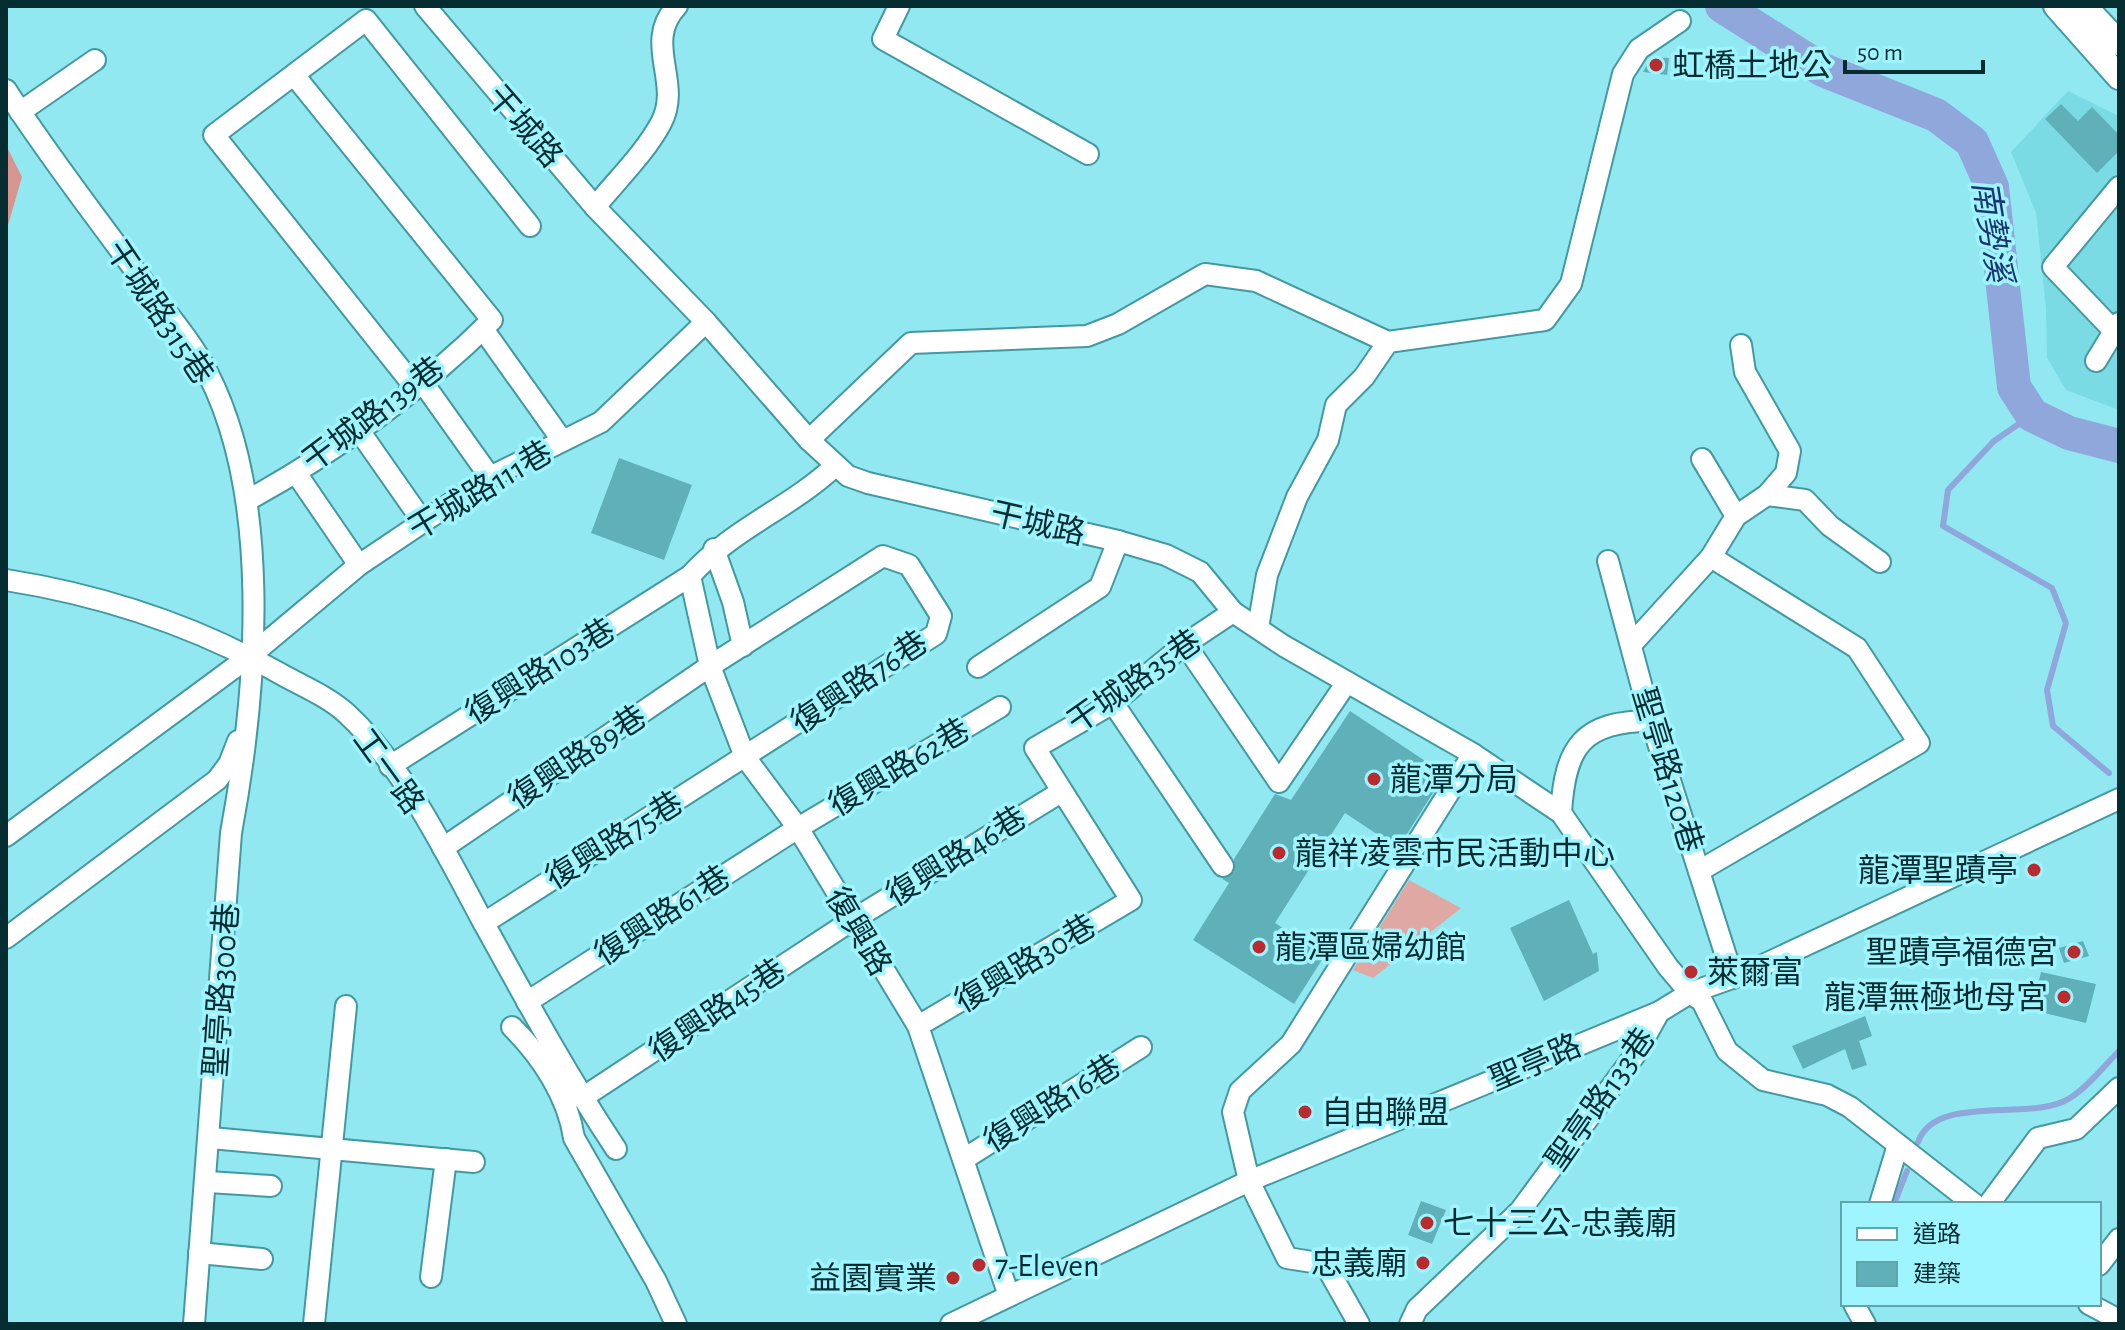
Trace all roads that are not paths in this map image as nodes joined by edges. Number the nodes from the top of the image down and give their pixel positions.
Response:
1 (425, 6) edge
2 (677, 6) edge
3 (899, 6) edge
4 (2056, 6) edge
5 (2084, 6) edge
6 (1680, 21) dead end
7 (2119, 43) edge
8 (95, 60) dead end
9 (2119, 77) edge
10 (298, 81) junction
11 (6, 90) edge
12 (20, 112) junction
13 (1088, 154) dead end
14 (2119, 187) edge
15 (595, 207) junction
16 (530, 226) dead end
17 (706, 322) junction
18 (487, 324) junction
19 (2117, 327) edge
20 (1388, 342) junction
21 (1741, 345) dead end
22 (2096, 361) dead end
23 (418, 383) junction
24 (358, 429) junction
25 (562, 440) junction
26 (809, 440) junction
27 (1702, 459) dead end
28 (835, 466) junction
29 (296, 473) junction
30 (490, 477) junction
31 (1767, 495) junction
32 (248, 500) junction
33 (1736, 516) junction
34 (423, 522) junction
35 (1118, 541) junction
36 (714, 549) junction
37 (1711, 557) junction
38 (1608, 561) dead end
39 (1880, 562) dead end
40 (359, 565) junction
41 (690, 576) junction
42 (6, 580) edge
43 (927, 592) joint
44 (1233, 612) junction
45 (1258, 628) junction
46 (1185, 644) junction
47 (1631, 645) junction
48 (743, 646) junction
49 (250, 656) junction
50 (710, 666) junction
51 (978, 667) dead end
52 (1347, 682) junction
53 (1113, 703) junction
54 (1000, 707) dead end
55 (245, 721) junction
56 (1651, 721) junction
57 (1473, 754) junction
58 (745, 757) junction
59 (390, 766) junction
60 (1061, 792) junction
61 (2119, 799) edge
62 (1561, 813) junction
63 (798, 828) junction
64 (6, 836) edge
65 (443, 848) junction
66 (1223, 866) dead end
67 (1699, 871) junction
68 (851, 921) junction
69 (484, 923) junction
70 (6, 938) edge
71 (1733, 978) junction
72 (1690, 993) junction
73 (527, 1002) junction
74 (346, 1006) dead end
75 (1659, 1012) junction
76 (918, 1026) junction
77 (512, 1027) dead end
78 (1141, 1047) dead end
79 (2119, 1088) edge
80 (582, 1098) junction
81 (211, 1138) junction
82 (1898, 1145) junction
83 (616, 1149) dead end
84 (332, 1151) junction
85 (446, 1159) junction
86 (964, 1159) junction
87 (474, 1162) dead end
88 (1249, 1181) junction
89 (208, 1182) junction
90 (271, 1186) dead end
91 (1881, 1202) edge
92 (1971, 1202) edge
93 (1990, 1202) edge
94 (2119, 1239) edge
95 (199, 1253) junction
96 (262, 1259) dead end
97 (2101, 1262) edge
98 (431, 1277) dead end
99 (1009, 1296) junction
100 (1855, 1306) edge
101 (2093, 1306) edge
102 (2119, 1320) edge
103 (194, 1324) edge
104 (314, 1324) edge
105 (676, 1324) edge
106 (951, 1324) edge
107 (1359, 1324) edge
108 (1410, 1324) edge
109 (1865, 1324) edge

1 - 15 street, 干城路
2 - 15 street
3 - 13 street
4 - 9 main road
5 - 7 main road
6 - 20 street
8 - 12 street
10 - 16 street
10 - 18 street
10 - 23 street
11 - 12 street, 干城路315巷
12 - 32 street, 干城路315巷
14 - 19 street
15 - 17 street, 干城路
17 - 25 street, 干城路111巷
17 - 26 street, 干城路
18 - 23 street, 干城路139巷
18 - 25 street
19 - 22 street
20 - 26 street
20 - 45 street
21 - 31 street
23 - 24 street, 干城路139巷
23 - 30 street
24 - 29 street, 干城路139巷
24 - 34 street
25 - 30 street, 干城路111巷
26 - 28 street, 干城路
27 - 33 street
28 - 35 street, 干城路
28 - 36 street, 復興路103巷
29 - 32 street, 干城路139巷
29 - 40 street
30 - 34 street, 干城路111巷
31 - 33 street
31 - 39 street
32 - 49 street, 干城路315巷
33 - 37 street
34 - 40 street, 干城路111巷
35 - 44 street, 干城路
35 - 51 street
36 - 41 street, 復興路103巷
36 - 48 street
37 - 47 street
37 - 67 street
38 - 47 street, 聖亭路120巷
40 - 49 street, 干城路111巷
41 - 50 street, 復興路
41 - 59 street, 復興路103巷
42 - 49 street, 工一路
43 - 48 street, 復興路89巷
43 - 58 street, 復興路76巷
44 - 45 street, 干城路
44 - 46 street, 干城路35巷
45 - 52 street, 干城路
46 - 52 street
46 - 53 street, 干城路35巷
47 - 56 street, 聖亭路120巷
48 - 50 street, 復興路89巷
49 - 55 street, 聖亭路300巷
49 - 59 street, 工一路
49 - 64 street, 干城路111巷
50 - 58 street, 復興路
50 - 65 street, 復興路89巷
52 - 57 street, 干城路
53 - 60 street, 干城路35巷
53 - 66 street
54 - 63 street, 復興路62巷
55 - 70 street
55 - 81 street, 聖亭路300巷
56 - 62 street
56 - 67 street, 聖亭路120巷
57 - 62 street, 干城路
57 - 88 street
58 - 63 street, 復興路
58 - 69 street, 復興路75巷
59 - 65 street, 工一路
60 - 68 street, 復興路46巷
60 - 76 street, 復興路30巷
61 - 71 street, 聖亭路
62 - 72 street, 干城路
63 - 68 street, 復興路
63 - 73 street, 復興路61巷
65 - 69 street, 工一路
67 - 71 street, 聖亭路120巷
68 - 76 street, 復興路
68 - 80 street, 復興路45巷
69 - 73 street, 工一路
71 - 72 street, 聖亭路
72 - 75 street, 聖亭路
72 - 82 street, 干城路
73 - 80 street, 工一路
74 - 84 street
75 - 88 street, 聖亭路
75 - 108 street, 聖亭路133巷
76 - 86 street, 復興路
77 - 105 street
78 - 86 street, 復興路16巷
79 - 93 street
80 - 83 street, 工一路
81 - 84 street
81 - 89 street, 聖亭路300巷
82 - 91 street
82 - 92 street, 干城路
84 - 85 street
84 - 104 street
85 - 87 street
85 - 98 street
86 - 99 street, 復興路
88 - 99 street, 聖亭路
88 - 107 street
89 - 90 street
89 - 95 street, 聖亭路300巷
94 - 97 street
95 - 96 street
95 - 103 street, 聖亭路300巷
99 - 106 street, 聖亭路
100 - 109 street
101 - 102 street

